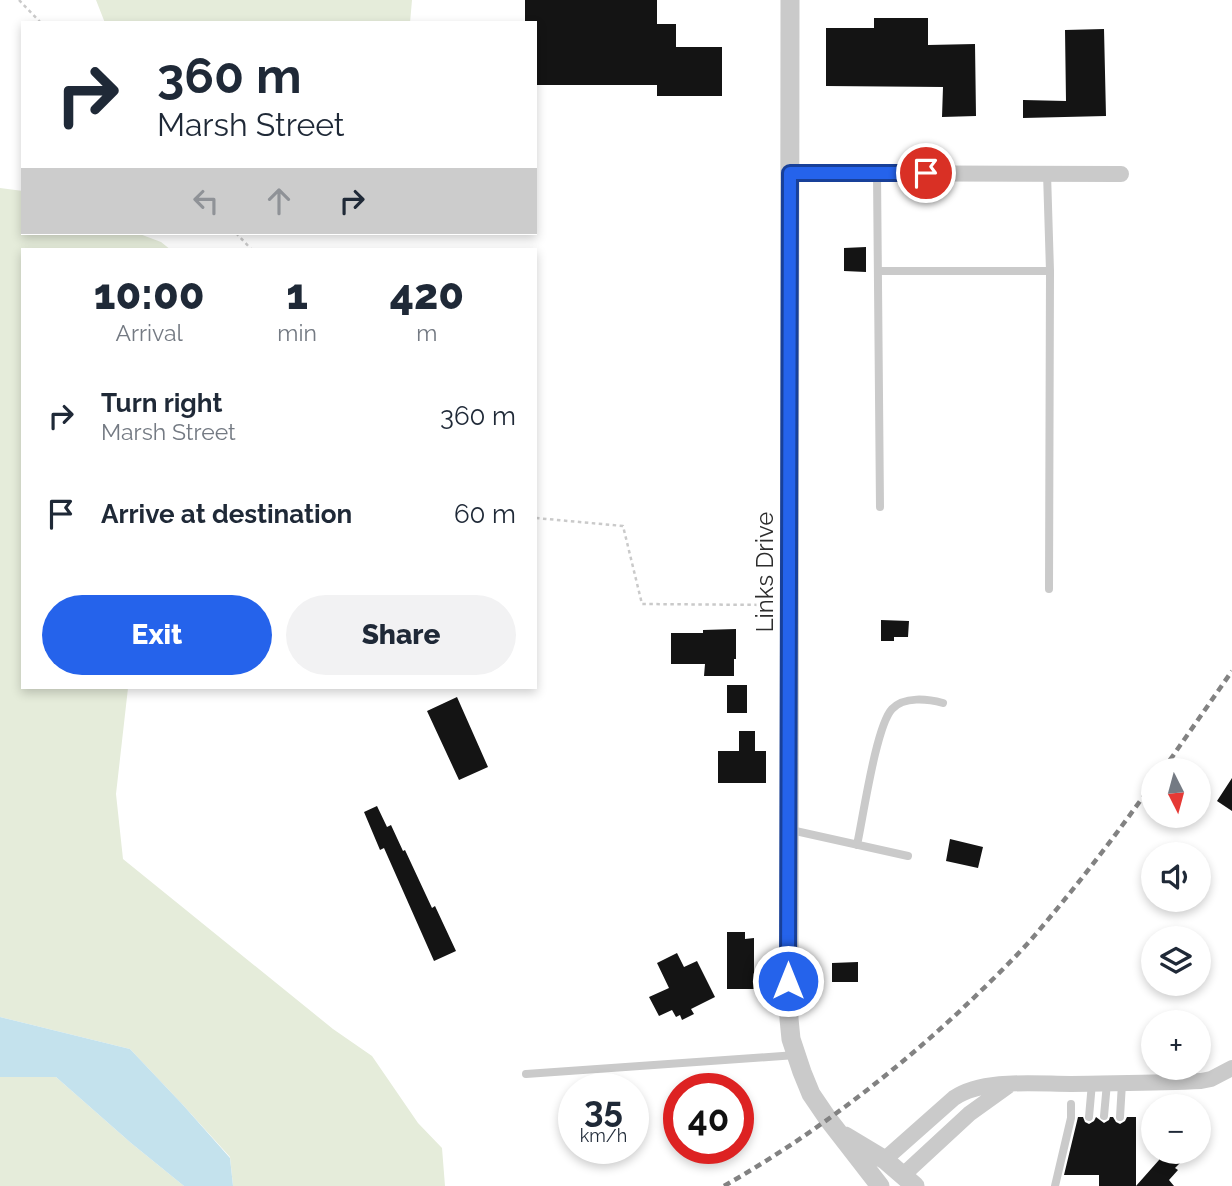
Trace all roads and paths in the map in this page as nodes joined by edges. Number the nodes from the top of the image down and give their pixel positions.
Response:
1 (19, 0) edge
2 (790, 0) edge
3 (39, 21) edge
4 (790, 173) junction
5 (877, 173) junction
6 (1047, 173) junction
7 (1121, 174) dead end
8 (238, 235) edge
9 (250, 248) edge
10 (877, 271) junction
11 (1050, 271) junction
12 (880, 507) dead end
13 (537, 518) edge
14 (1049, 589) dead end
15 (789, 605) junction
16 (943, 703) dead end
17 (788, 829) junction
18 (857, 845) junction
19 (908, 856) dead end
20 (796, 1055) junction
21 (1232, 1068) edge
22 (526, 1074) dead end
23 (1107, 1083) junction
24 (1010, 1084) junction
25 (1071, 1104) dead end
26 (1104, 1116) dead end
27 (1089, 1117) dead end
28 (1120, 1117) dead end
29 (838, 1131) junction
30 (884, 1160) junction
31 (909, 1180) edge
32 (880, 1185) edge
33 (1055, 1186) edge

1 - 3 path
2 - 4 street, Links Drive
4 - 5 street
4 - 15 street, Links Drive
5 - 6 street
5 - 10 lane
6 - 7 street
6 - 11 lane
8 - 9 path
10 - 11 lane
10 - 12 lane
11 - 14 lane
13 - 15 path
15 - 17 street, Links Drive
16 - 18 lane
17 - 18 lane
17 - 20 street, Links Drive
18 - 19 lane
20 - 22 lane
20 - 29 street, Links Drive
21 - 23 street
23 - 24 street
23 - 26 lane
23 - 27 lane
23 - 28 lane
24 - 30 street
24 - 31 street
25 - 33 lane
29 - 30 street, Links Drive
29 - 32 street, Links Drive
30 - 31 street, Links Drive
30 - 32 street
31 - 32 street

